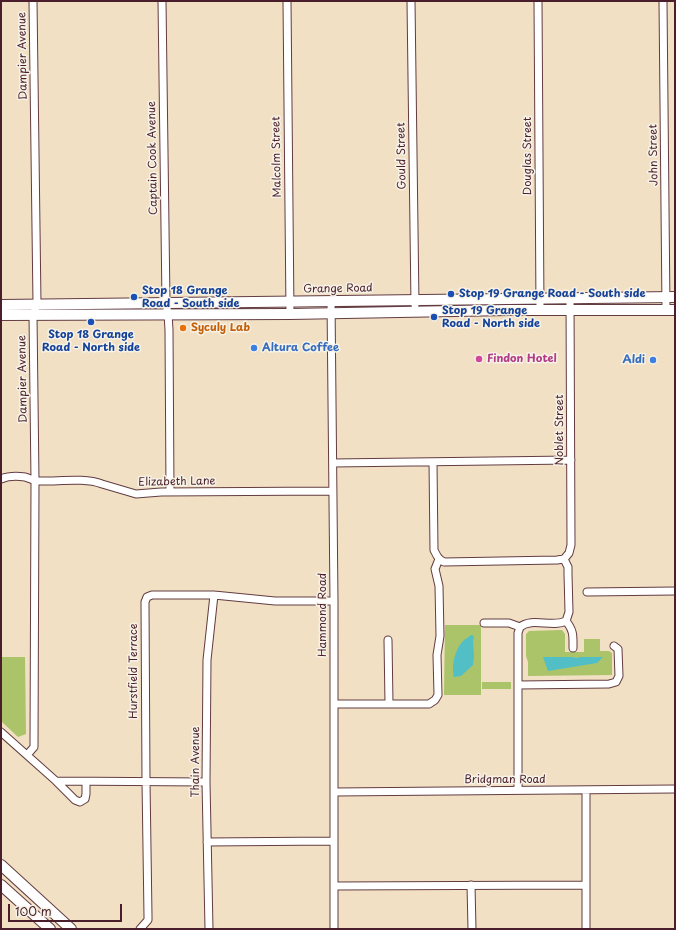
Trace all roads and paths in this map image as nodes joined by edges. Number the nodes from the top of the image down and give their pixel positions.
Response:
1 (33, 1) edge
2 (162, 1) edge
3 (287, 1) edge
4 (411, 1) edge
5 (538, 1) edge
6 (663, 1) edge
7 (671, 297) edge
8 (570, 298) junction
9 (540, 299) junction
10 (415, 300) junction
11 (332, 301) junction
12 (290, 302) junction
13 (166, 303) junction
14 (36, 304) junction
15 (1, 305) edge
16 (540, 310) junction
17 (570, 310) junction
18 (671, 310) edge
19 (415, 312) junction
20 (332, 313) junction
21 (168, 314) junction
22 (290, 314) junction
23 (1, 315) edge
24 (33, 315) junction
25 (571, 460) junction
26 (433, 462) junction
27 (333, 464) junction
28 (1, 479) edge
29 (35, 481) junction
30 (333, 491) junction
31 (170, 492) junction
32 (439, 559) junction
33 (564, 559) junction
34 (675, 591) edge
35 (587, 592) dead end
36 (214, 595) junction
37 (334, 601) junction
38 (566, 621) junction
39 (484, 623) dead end
40 (520, 627) junction
41 (388, 640) dead end
42 (614, 646) dead end
43 (573, 648) dead end
44 (518, 685) junction
45 (334, 704) junction
46 (389, 704) junction
47 (1, 732) edge
48 (27, 755) junction
49 (56, 781) junction
50 (146, 781) junction
51 (86, 782) junction
52 (206, 782) junction
53 (675, 789) edge
54 (518, 790) junction
55 (586, 790) junction
56 (335, 792) junction
57 (334, 841) junction
58 (207, 842) junction
59 (2, 866) edge
60 (1, 885) edge
61 (471, 885) junction
62 (586, 885) junction
63 (334, 886) junction
64 (50, 929) edge
65 (71, 929) edge
66 (140, 929) edge
67 (209, 929) edge
68 (334, 929) edge
69 (472, 929) edge
70 (586, 929) edge

1 - 14 street, Dampier Avenue
2 - 13 street, Captain Cook Avenue
3 - 12 street, Malcolm Street
4 - 10 street, Gould Street
5 - 9 street, Douglas Street
6 - 7 street, John Street
7 - 8 main road, Grange Road
7 - 18 street, John Street
8 - 9 main road, Grange Road
8 - 17 street, Noblet Street
9 - 10 main road, Grange Road
9 - 16 street, Douglas Street
10 - 11 main road, Grange Road
10 - 19 street, Gould Street
11 - 12 main road, Grange Road
11 - 20 street, Hammond Road
12 - 13 main road, Grange Road
12 - 22 street, Malcolm Street
13 - 14 main road, Grange Road
13 - 21 street, Captain Cook Avenue
14 - 15 main road, Grange Road
14 - 24 street, Dampier Avenue
16 - 17 main road
16 - 19 main road
17 - 18 main road
17 - 25 street, Noblet Street
19 - 20 main road
20 - 22 main road
20 - 27 street, Hammond Road
21 - 22 main road
21 - 24 main road
21 - 31 street, Captain Cook Avenue
23 - 24 main road
24 - 29 street, Dampier Avenue
25 - 26 street
25 - 33 street, Noblet Street
26 - 27 street
26 - 32 street
27 - 30 street, Hammond Road
28 - 29 street, Elizabeth Lane
29 - 31 street, Elizabeth Lane
29 - 48 street, Dampier Avenue
30 - 31 street, Elizabeth Lane
30 - 37 street, Hammond Road
32 - 33 street
32 - 46 street
33 - 38 street
34 - 35 street
36 - 37 street, Hurstfield Terrace
36 - 50 street, Hurstfield Terrace
36 - 52 street, Thain Avenue
37 - 45 street, Hammond Road
38 - 40 street
38 - 43 street
39 - 40 street
40 - 44 street
41 - 46 street
42 - 44 street
44 - 54 street
45 - 46 street
45 - 56 street, Hammond Road
47 - 48 street
48 - 49 street
49 - 51 street
49 - 51 street
50 - 51 street
50 - 52 street
50 - 66 street, Hurstfield Terrace
52 - 58 street, Thain Avenue
53 - 55 street, Bridgman Road
54 - 55 street, Bridgman Road
54 - 56 street, Bridgman Road
55 - 62 street
56 - 57 street, Hammond Road
57 - 58 street
57 - 63 street, Hammond Road
58 - 67 street, Thain Avenue
59 - 65 main road
60 - 64 main road
61 - 62 street
61 - 63 street
61 - 69 street
62 - 70 street
63 - 68 street, Hammond Road

